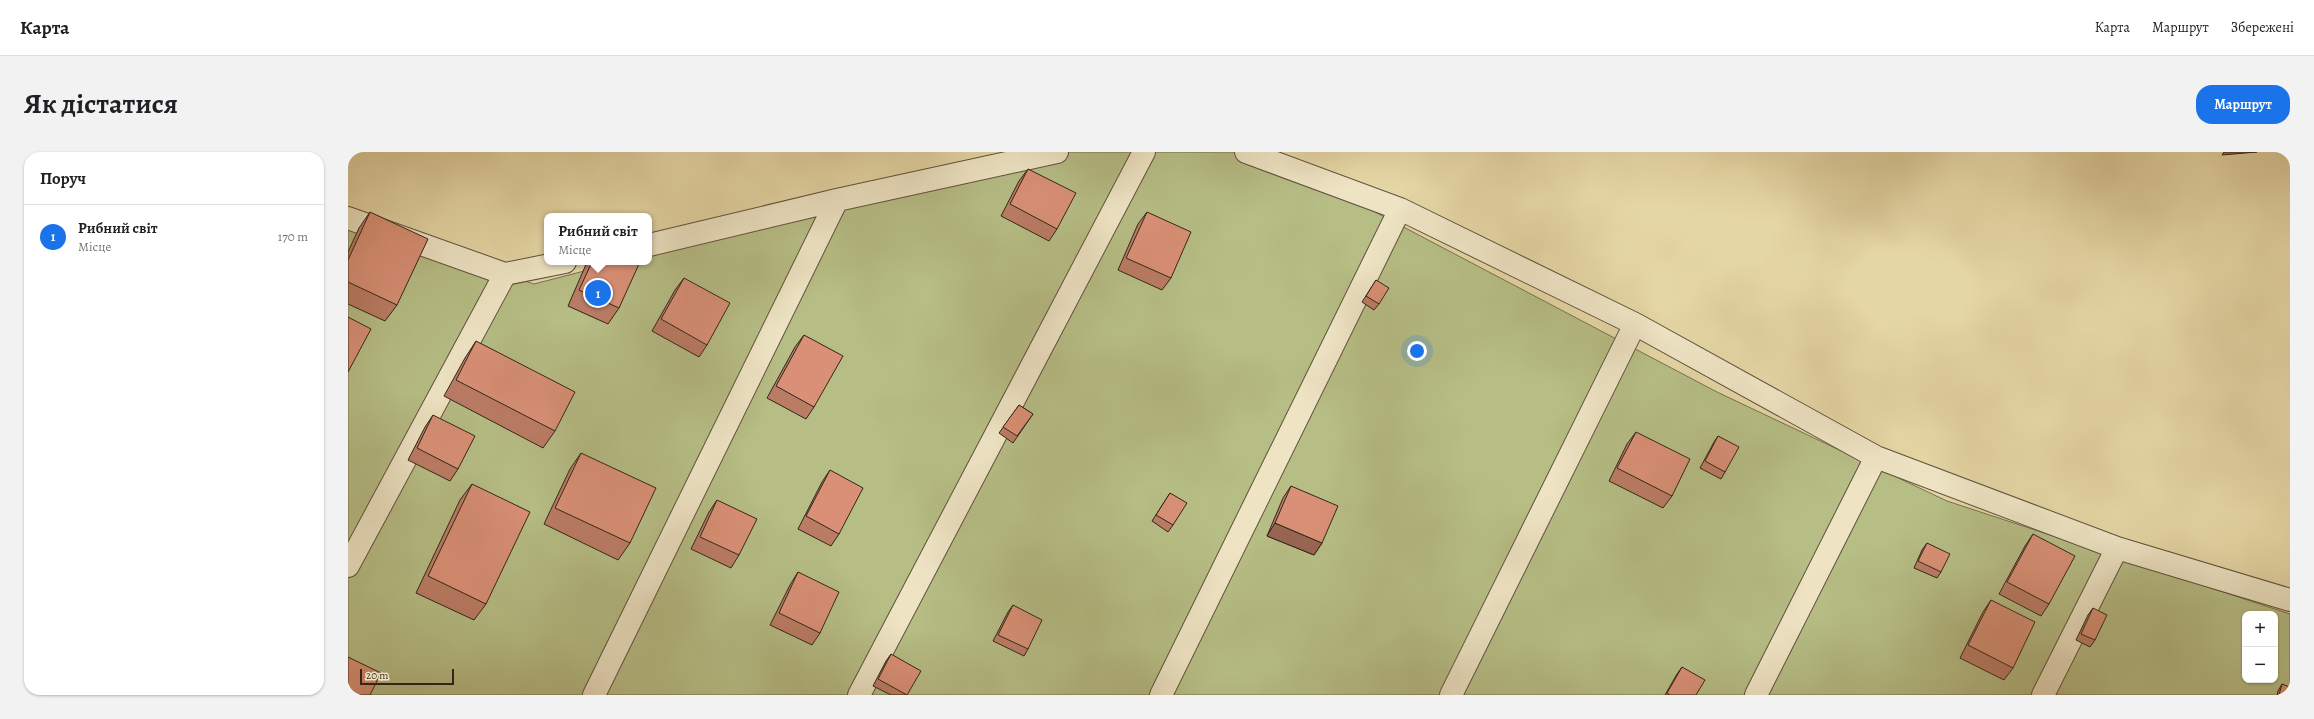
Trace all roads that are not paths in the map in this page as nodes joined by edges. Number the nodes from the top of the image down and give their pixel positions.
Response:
1 (1057, 152) edge
2 (1144, 152) edge
3 (1255, 153) edge
4 (837, 200) junction
5 (1400, 209) junction
6 (348, 218) edge
7 (652, 244) edge
8 (550, 265) edge
9 (504, 274) junction
10 (1635, 324) junction
11 (1876, 456) junction
12 (2117, 548) junction
13 (348, 566) edge
14 (2290, 600) edge
15 (594, 695) edge
16 (860, 695) edge
17 (1161, 695) edge
18 (1451, 695) edge
19 (1756, 695) edge
20 (2043, 695) edge

1 - 4 street
2 - 16 street
3 - 5 street
4 - 7 street
4 - 15 street
5 - 10 street
5 - 17 street
6 - 9 street
8 - 9 street
9 - 13 street
10 - 11 street
10 - 18 street
11 - 12 street
11 - 19 street
12 - 14 street
12 - 20 street

